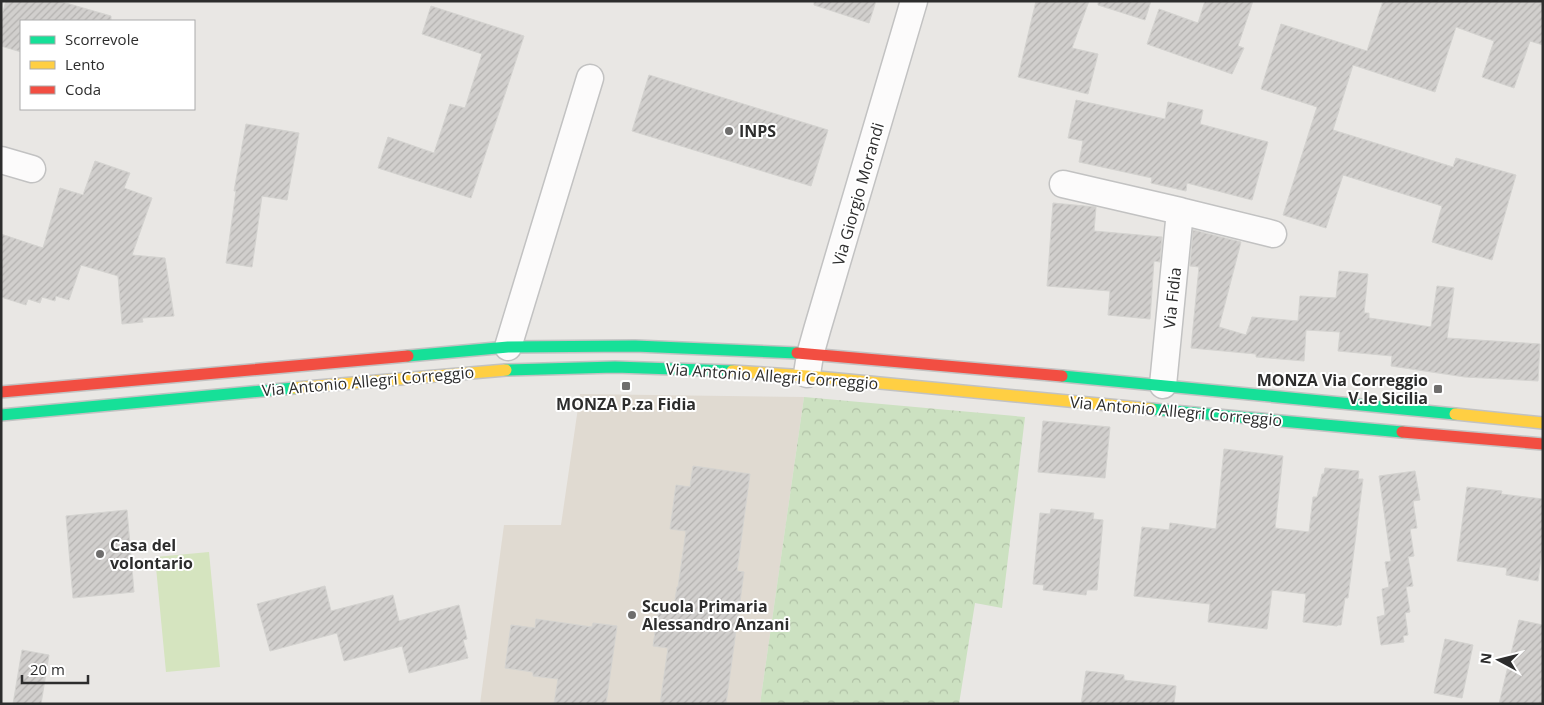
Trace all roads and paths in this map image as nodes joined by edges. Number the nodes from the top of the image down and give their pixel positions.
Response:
1 (914, 1) edge
2 (590, 78) dead end
3 (1, 160) edge
4 (32, 169) dead end
5 (1063, 184) dead end
6 (1180, 211) junction
7 (1273, 234) dead end
8 (508, 347) junction
9 (807, 373) junction
10 (1163, 385) junction
11 (1, 392) edge
12 (1, 415) edge
13 (1543, 423) edge
14 (1543, 444) edge

1 - 9 street, Via Giorgio Morandi
2 - 8 street
3 - 4 street
5 - 6 street
6 - 7 street
6 - 10 street, Via Fidia
8 - 9 street, Via Antonio Allegri Correggio
8 - 11 street, Via Antonio Allegri Correggio
9 - 10 street, Via Antonio Allegri Correggio
9 - 12 street, Via Antonio Allegri Correggio
9 - 14 street, Via Antonio Allegri Correggio
10 - 13 street, Via Antonio Allegri Correggio

